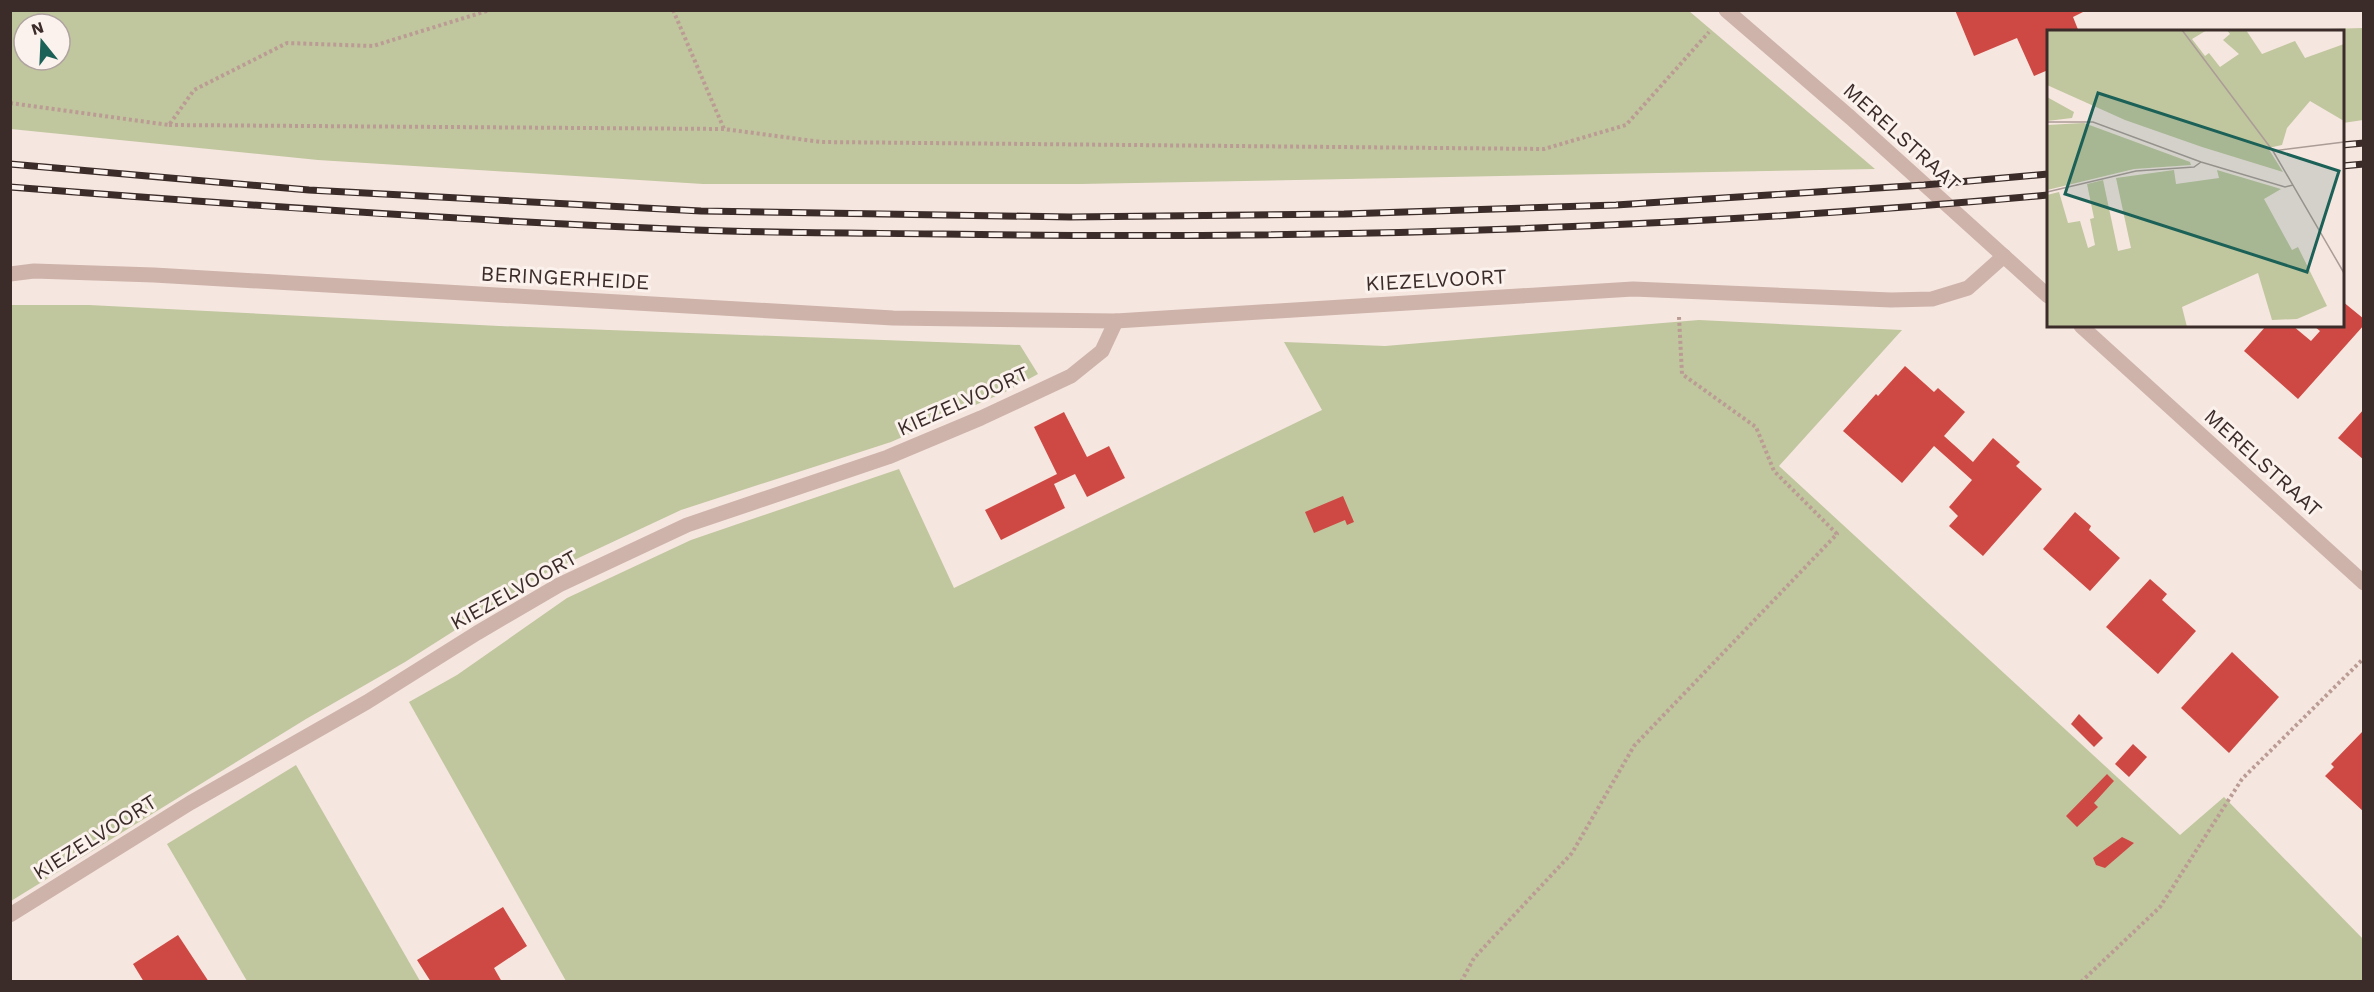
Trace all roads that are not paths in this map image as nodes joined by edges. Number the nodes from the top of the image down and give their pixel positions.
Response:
1 (1727, 11) edge
2 (2004, 256) junction
3 (10, 274) edge
4 (2047, 294) edge
5 (1116, 321) junction
6 (2081, 327) edge
7 (2364, 583) edge
8 (10, 915) edge

1 - 2 street, MERELSTRAAT
2 - 4 street, MERELSTRAAT
2 - 5 street, KIEZELVOORT
3 - 5 street, BERINGERHEIDE
5 - 8 street, KIEZELVOORT
6 - 7 street, MERELSTRAAT

